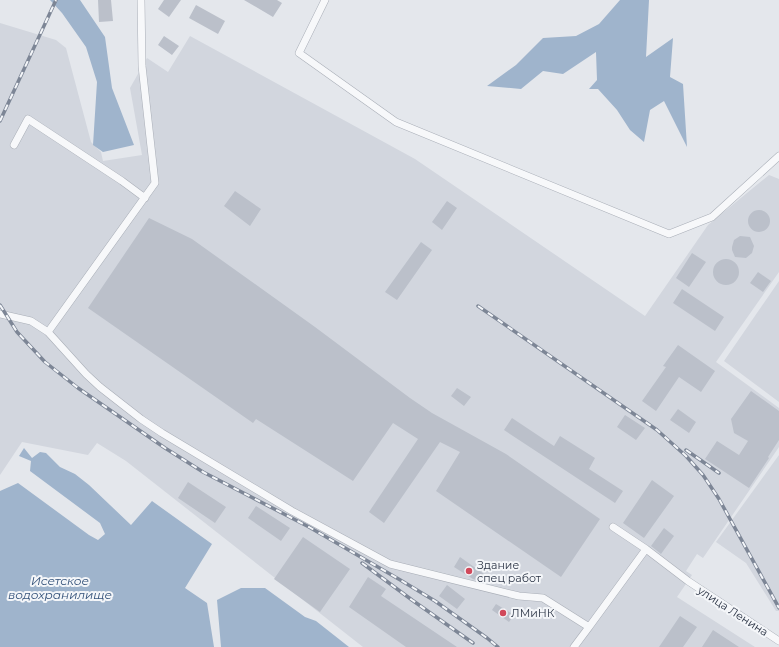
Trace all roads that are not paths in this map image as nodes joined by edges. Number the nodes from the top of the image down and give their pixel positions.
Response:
1 (141, 0) edge
2 (325, 0) edge
3 (14, 146) dead end
4 (779, 156) edge
5 (145, 198) junction
6 (0, 314) edge
7 (48, 332) junction
8 (613, 527) dead end
9 (646, 549) junction
10 (589, 627) junction
11 (779, 641) edge
12 (574, 647) edge

1 - 5 street
2 - 4 street
3 - 5 street
5 - 7 street
6 - 7 street
7 - 10 street
8 - 9 street, улица Ленина
9 - 10 street
9 - 11 street, улица Ленина
10 - 12 street

